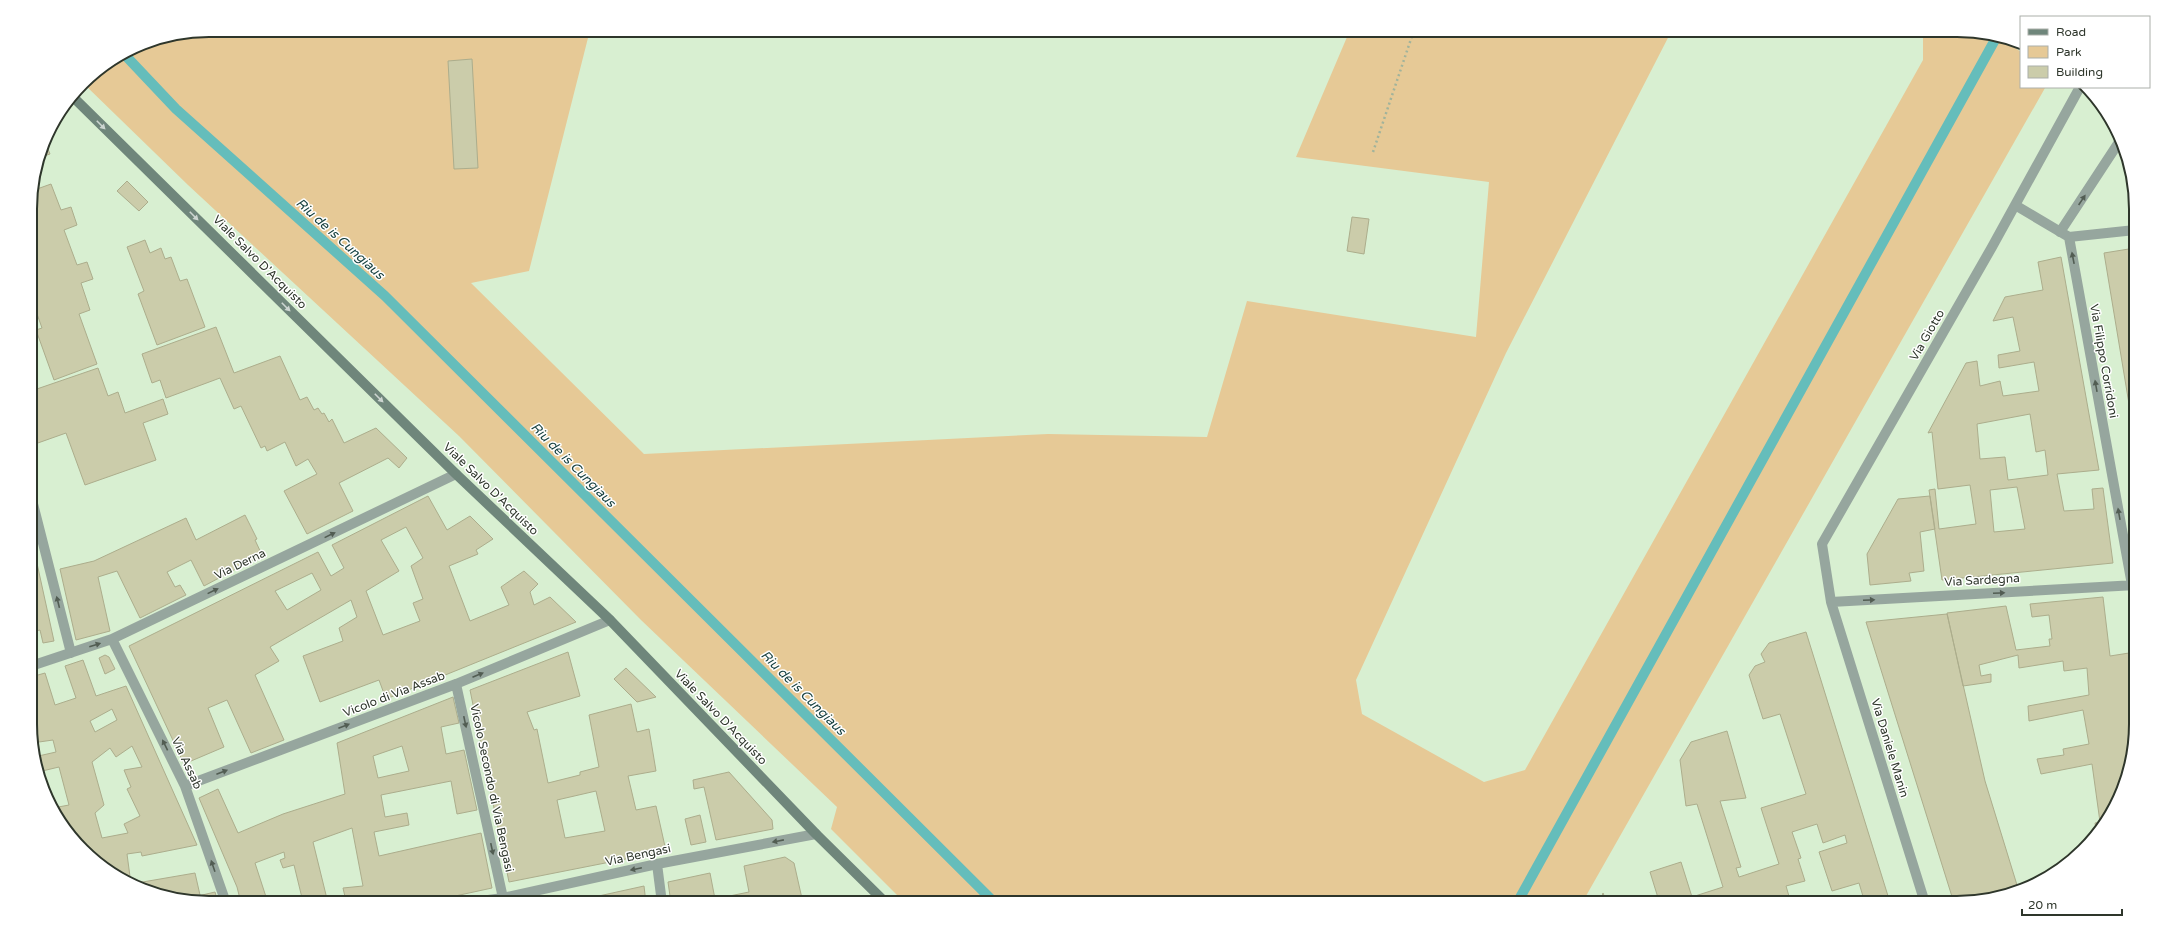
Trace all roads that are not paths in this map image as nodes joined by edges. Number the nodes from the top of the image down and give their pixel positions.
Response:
1 (2079, 88) edge
2 (76, 100) edge
3 (2117, 145) edge
4 (2015, 205) junction
5 (2129, 230) edge
6 (2064, 235) junction
7 (456, 474) junction
8 (37, 520) edge
9 (2129, 560) edge
10 (2129, 585) edge
11 (1830, 602) junction
12 (610, 620) junction
13 (112, 639) junction
14 (71, 653) junction
15 (37, 664) edge
16 (456, 684) junction
17 (185, 786) junction
18 (816, 834) junction
19 (657, 864) junction
20 (224, 896) edge
21 (503, 896) edge
22 (512, 896) edge
23 (661, 896) edge
24 (879, 896) edge
25 (1923, 896) edge

1 - 4 street, Via Giotto
2 -> 7 street, Viale Salvo D'Acquisto
6 -> 3 street
4 - 6 street
4 - 11 street, Via Giotto
5 - 6 street
9 -> 6 street, Via Filippo Corridoni
7 - 12 street, Viale Salvo D'Acquisto
13 -> 7 street, Via Derna
14 -> 8 street
11 -> 10 street, Via Sardegna
11 - 25 street, Via Daniele Manin
16 -> 12 street, Vicolo di Via Assab
12 - 18 street, Viale Salvo D'Acquisto
14 -> 13 street, Via Derna
17 -> 13 street, Via Assab
14 - 15 street, Via Derna
17 -> 16 street, Vicolo di Via Assab
16 -> 21 street, Vicolo Secondo di Via Bengasi
20 -> 17 street, Via Assab
18 -> 19 street, Via Bengasi
18 - 24 street, Viale Salvo D'Acquisto
19 -> 22 street, Via Bengasi
19 - 23 street

